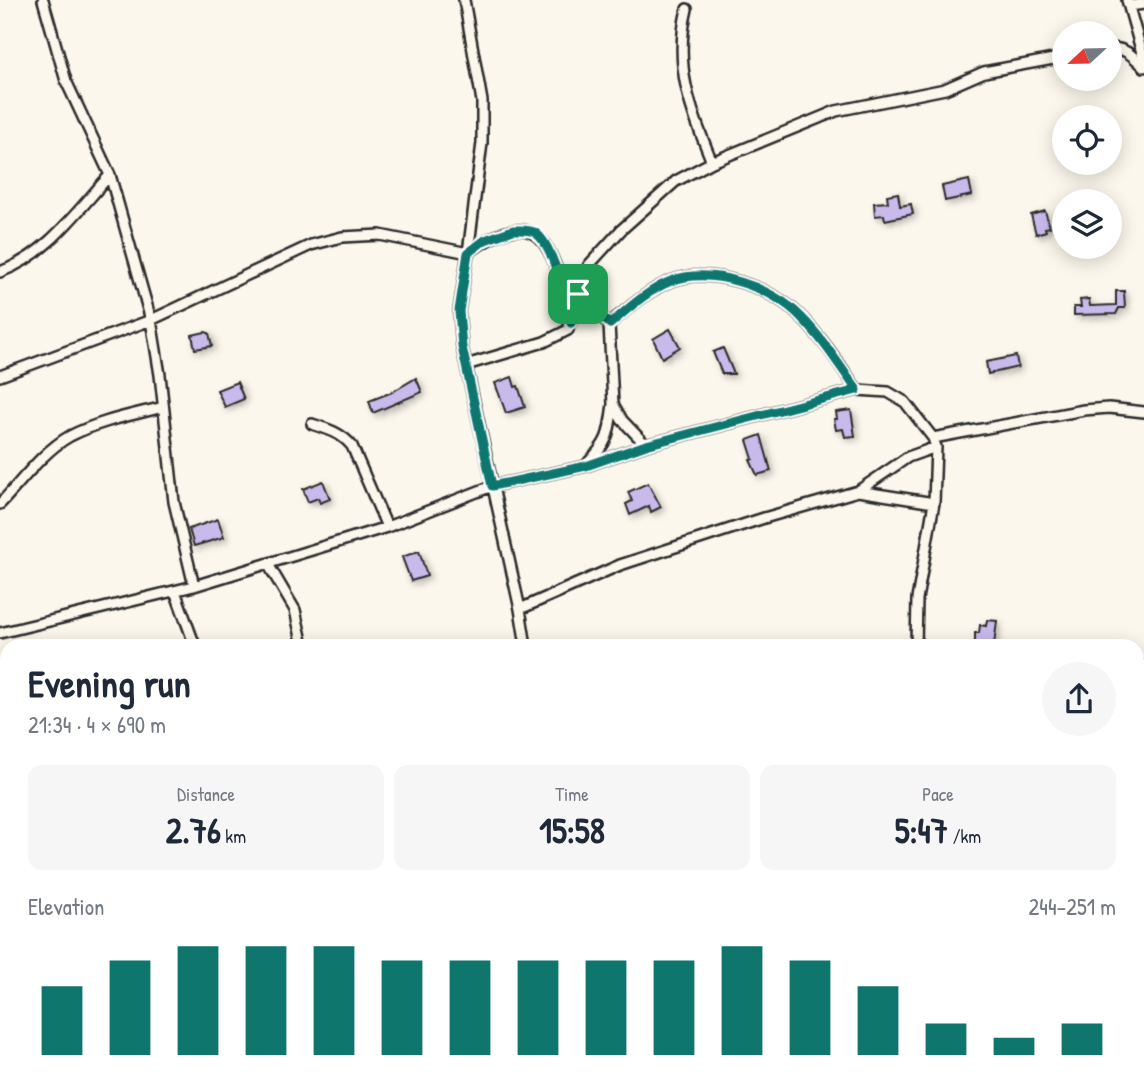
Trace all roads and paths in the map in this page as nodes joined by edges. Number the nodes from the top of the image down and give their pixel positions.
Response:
1 (43, 0) edge
2 (464, 0) edge
3 (1128, 3) edge
4 (1144, 4) edge
5 (687, 9) dead end
6 (1122, 50) edge
7 (1052, 59) edge
8 (1144, 60) edge
9 (1144, 67) edge
10 (712, 162) junction
11 (110, 174) junction
12 (468, 253) junction
13 (0, 272) edge
14 (578, 294) junction
15 (151, 320) junction
16 (571, 323) junction
17 (610, 324) junction
18 (466, 365) junction
19 (0, 376) edge
20 (857, 390) junction
21 (613, 404) junction
22 (163, 407) junction
23 (1144, 412) edge
24 (312, 424) dead end
25 (934, 443) junction
26 (646, 445) junction
27 (586, 466) junction
28 (492, 486) junction
29 (858, 491) junction
30 (934, 503) junction
31 (0, 504) edge
32 (387, 527) junction
33 (268, 564) junction
34 (194, 586) junction
35 (175, 591) junction
36 (520, 609) junction
37 (0, 634) edge
38 (192, 639) edge
39 (301, 639) edge
40 (525, 639) edge
41 (916, 639) edge

1 - 11 street
2 - 12 street
3 - 4 street
3 - 8 street
5 - 10 street
6 - 9 street
7 - 10 street
10 - 14 street
11 - 13 street
11 - 15 street
12 - 15 street
12 - 16 street
12 - 18 street
14 - 16 street
14 - 17 street
15 - 19 street
15 - 22 street
16 - 18 street
17 - 20 street
17 - 21 street
18 - 28 street
20 - 25 street
20 - 26 street
21 - 26 street
21 - 27 street
22 - 31 street
22 - 34 street
23 - 25 street
24 - 32 street
25 - 29 street
25 - 30 street
26 - 27 street
27 - 28 street
28 - 32 street
28 - 36 street
29 - 30 street
29 - 36 street
30 - 41 street
32 - 33 street
33 - 34 street
33 - 39 street
34 - 35 street
35 - 37 street
35 - 38 street
36 - 40 street

